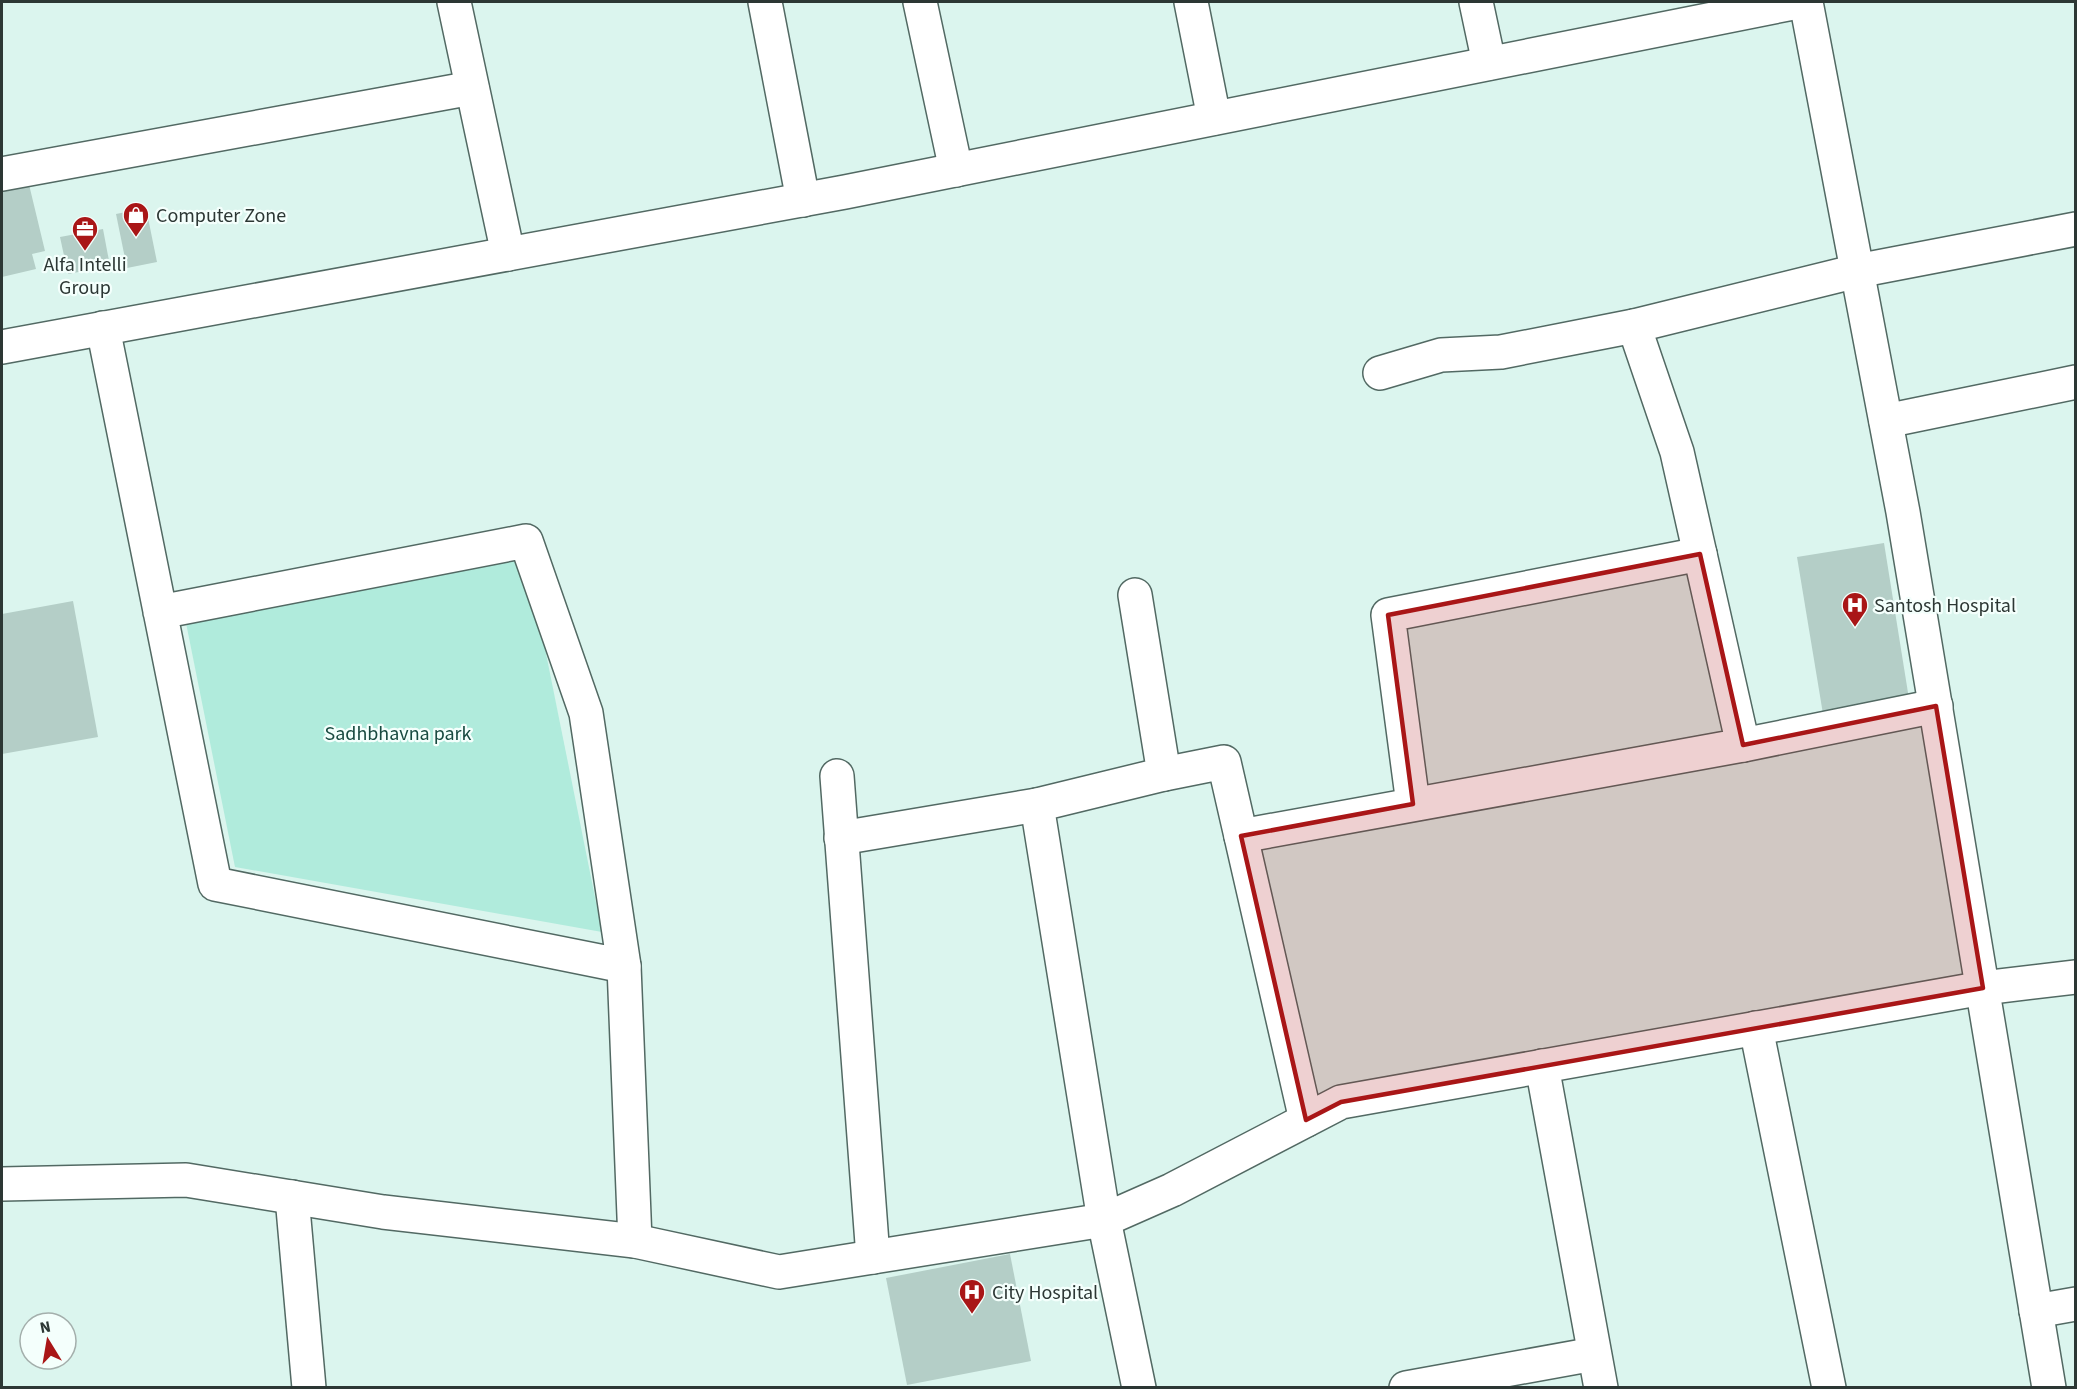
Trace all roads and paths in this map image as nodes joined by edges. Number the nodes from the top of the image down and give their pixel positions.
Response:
1 (454, 2) edge
2 (765, 2) edge
3 (920, 2) edge
4 (1191, 2) edge
5 (1476, 2) edge
6 (1798, 2) edge
7 (1806, 2) edge
8 (1489, 63) junction
9 (472, 88) junction
10 (1214, 118) junction
11 (956, 170) junction
12 (2, 174) edge
13 (803, 200) junction
14 (2076, 229) edge
15 (508, 254) junction
16 (1857, 271) junction
17 (1634, 326) junction
18 (103, 328) junction
19 (2, 347) edge
20 (1380, 373) dead end
21 (2076, 382) edge
22 (1886, 421) junction
23 (1700, 554) junction
24 (1135, 595) dead end
25 (160, 612) junction
26 (1936, 706) junction
27 (1743, 745) junction
28 (1164, 774) junction
29 (837, 776) dead end
30 (1413, 804) junction
31 (1036, 805) junction
32 (1240, 836) junction
33 (841, 838) junction
34 (624, 966) junction
35 (2076, 978) edge
36 (1983, 988) junction
37 (1756, 1028) junction
38 (1542, 1066) junction
39 (1306, 1120) junction
40 (2, 1184) edge
41 (292, 1197) junction
42 (1104, 1220) junction
43 (635, 1241) junction
44 (873, 1257) junction
45 (2076, 1304) edge
46 (2036, 1311) junction
47 (1594, 1354) junction
48 (309, 1388) edge
49 (1139, 1388) edge
50 (1406, 1388) edge
51 (1600, 1388) edge
52 (1829, 1388) edge
53 (2049, 1388) edge

1 - 9 street
2 - 13 street
3 - 11 street
4 - 10 street
5 - 8 street
6 - 8 street
7 - 16 street
8 - 10 street
9 - 12 street
9 - 15 street
10 - 11 street
11 - 13 street
13 - 15 street
14 - 16 street
15 - 18 street
16 - 17 street
16 - 22 street
17 - 20 street
17 - 23 street
18 - 19 street
18 - 25 street
21 - 22 street
22 - 26 street
23 - 27 street
23 - 30 street
24 - 28 street
25 - 34 street
25 - 34 street
26 - 27 street
26 - 36 street
27 - 30 street
28 - 31 street
28 - 32 street
29 - 33 street
30 - 32 street
31 - 33 street
31 - 42 street
32 - 39 street
33 - 44 street
34 - 43 street
35 - 36 street
36 - 37 street
36 - 46 street
37 - 38 street
37 - 52 street
38 - 39 street
38 - 47 street
39 - 42 street
40 - 41 street
41 - 43 street
41 - 48 street
42 - 44 street
42 - 49 street
43 - 44 street
45 - 46 street
46 - 53 street
47 - 50 street
47 - 51 street

